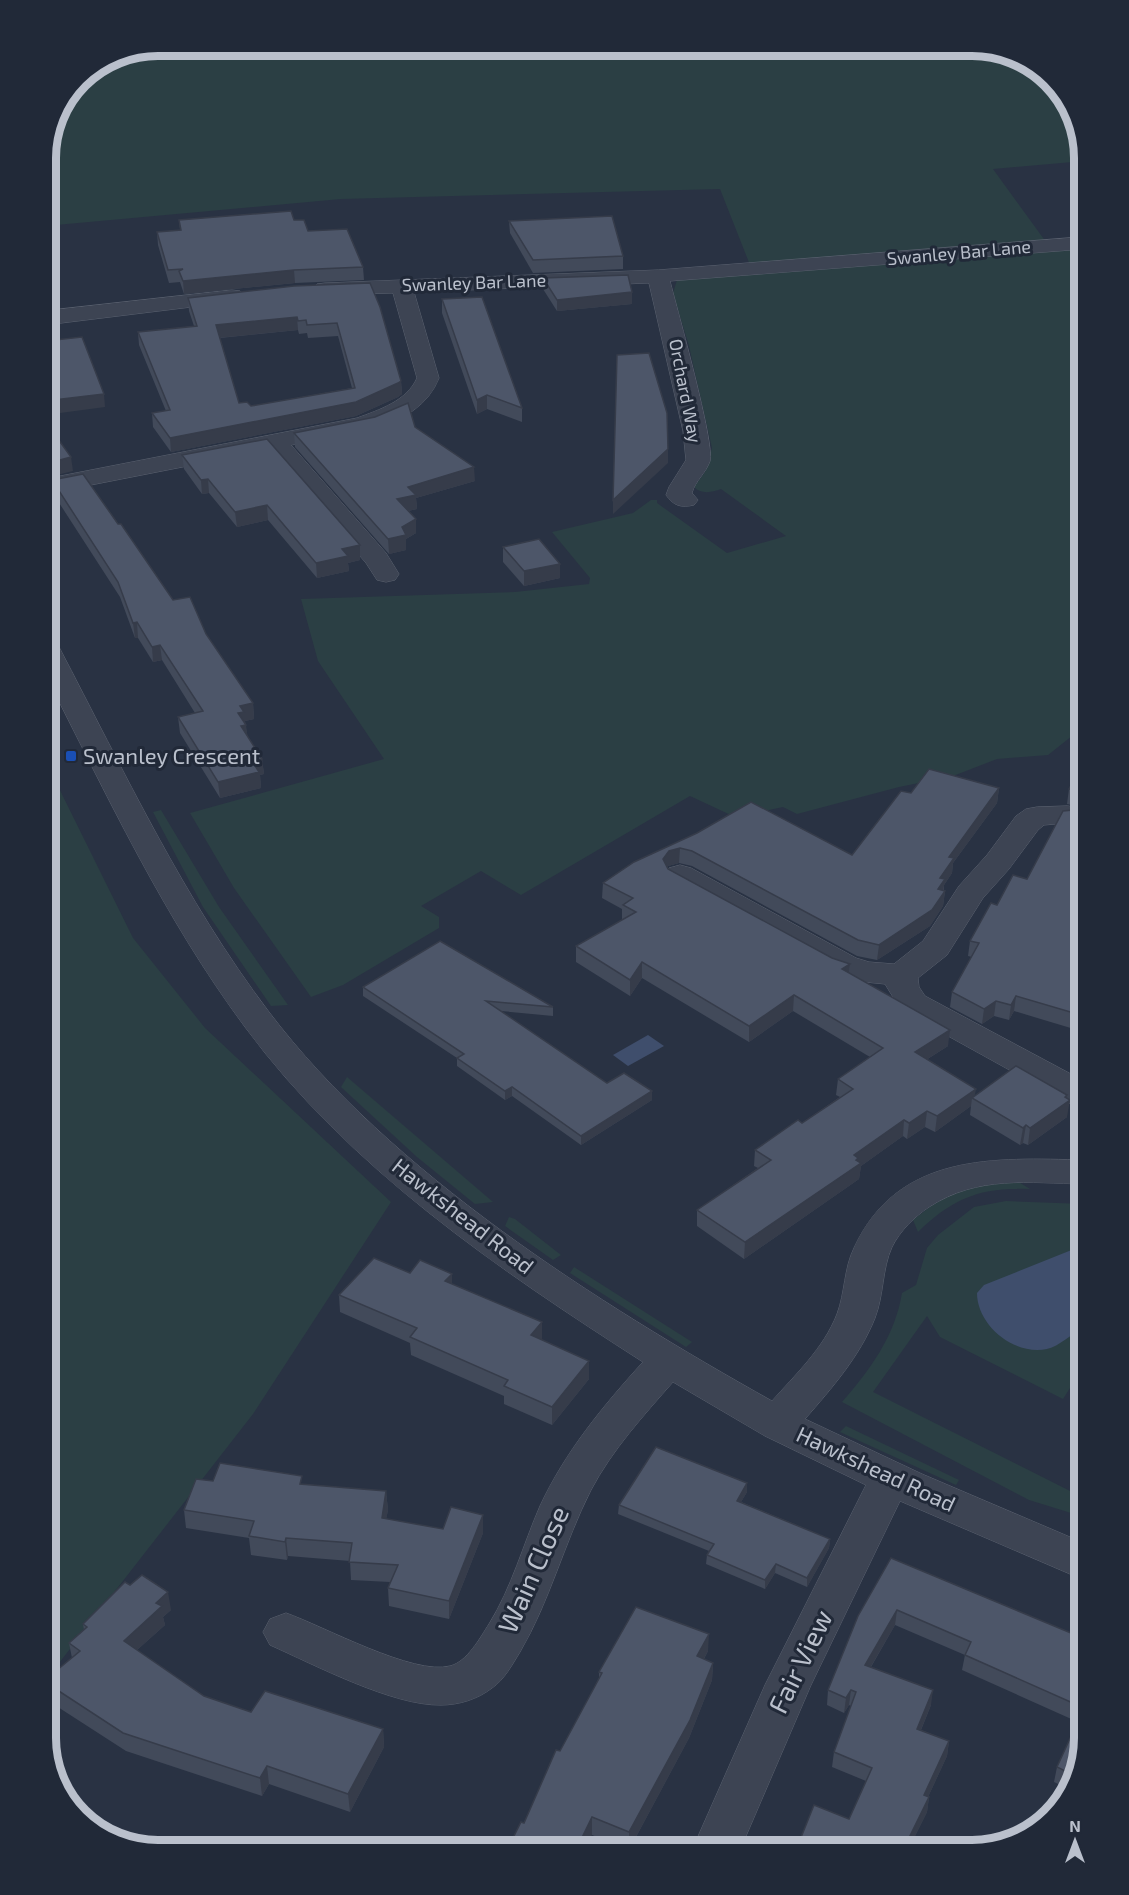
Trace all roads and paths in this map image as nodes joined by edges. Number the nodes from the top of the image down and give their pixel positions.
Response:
1 (1074, 244) edge
2 (658, 276) junction
3 (400, 285) junction
4 (307, 290) edge
5 (251, 294) edge
6 (56, 317) edge
7 (275, 442) junction
8 (56, 485) edge
9 (685, 500) dead end
10 (386, 574) dead end
11 (56, 668) edge
12 (1068, 815) edge
13 (680, 875) edge
14 (901, 975) junction
15 (1074, 1091) edge
16 (1074, 1172) edge
17 (669, 1360) junction
18 (777, 1423) junction
19 (891, 1477) junction
20 (1074, 1559) edge
21 (286, 1632) dead end
22 (720, 1840) edge

1 - 2 street, Swanley Bar Lane
2 - 3 street, Swanley Bar Lane
2 - 9 street, Orchard Way
3 - 4 street, Swanley Bar Lane
3 - 7 street
5 - 6 street
7 - 8 street
7 - 10 street
11 - 17 street, Hawkshead Road
12 - 14 street
13 - 14 street
14 - 15 street
16 - 18 street
17 - 18 street, Hawkshead Road
17 - 21 street, Wain Close
18 - 19 street, Hawkshead Road
19 - 20 street, Hawkshead Road
19 - 22 street, Fair View

